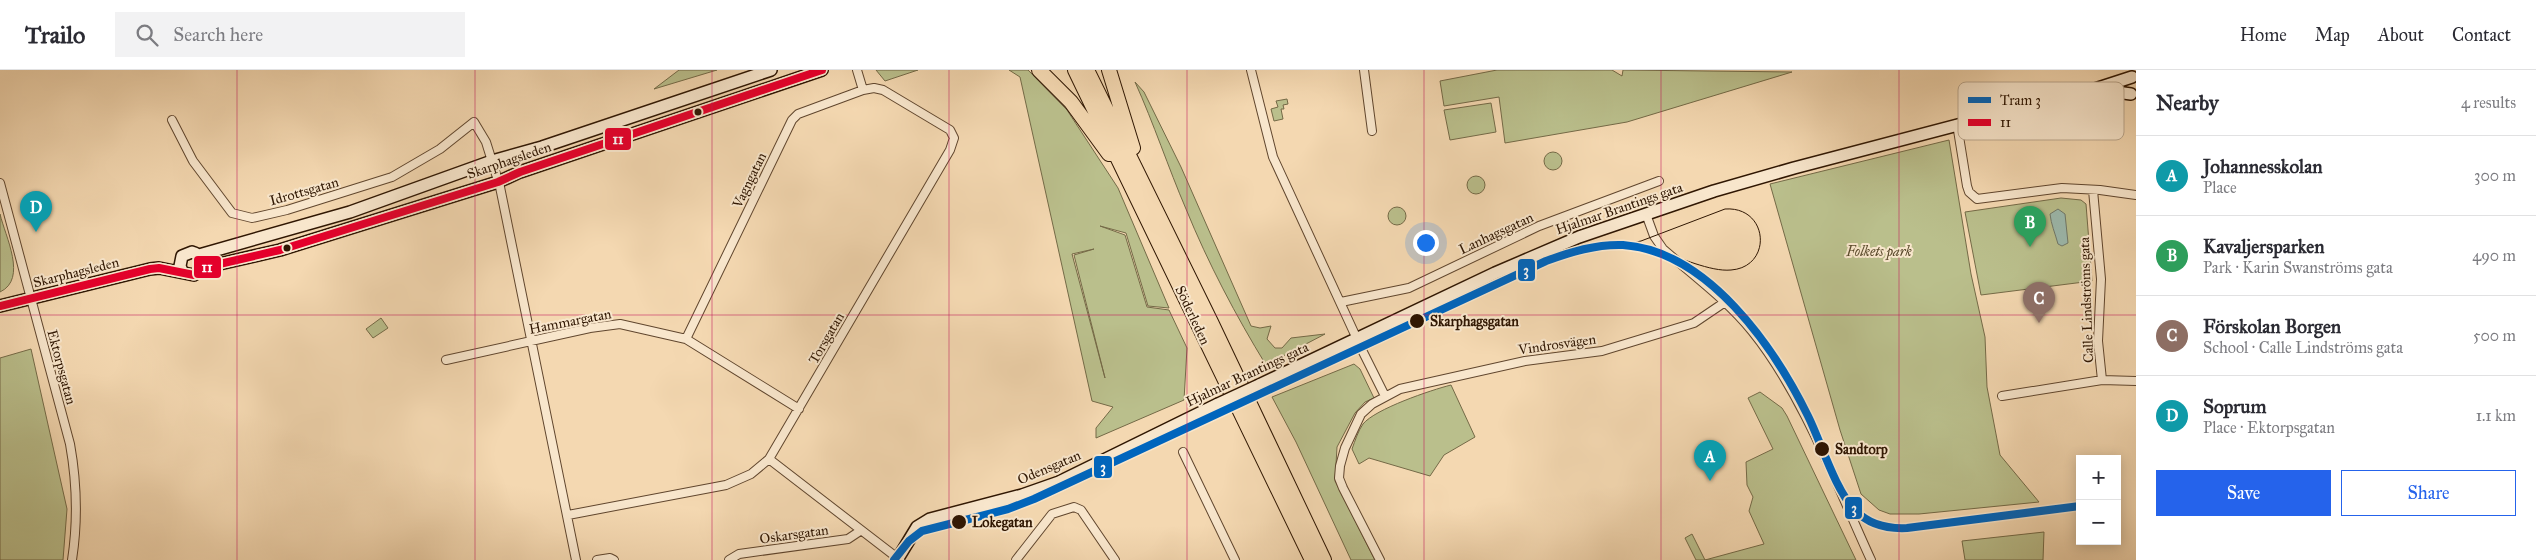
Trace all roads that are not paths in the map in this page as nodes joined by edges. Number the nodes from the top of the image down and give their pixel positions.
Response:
1 (771, 70) edge
2 (822, 70) edge
3 (857, 70) edge
4 (1039, 70) edge
5 (1075, 70) edge
6 (1087, 70) edge
7 (1109, 70) edge
8 (1251, 70) edge
9 (1364, 70) edge
10 (2134, 76) edge
11 (2116, 82) edge
12 (863, 90) junction
13 (2134, 96) edge
14 (172, 120) dead end
15 (1957, 124) joint
16 (1958, 130) edge
17 (1372, 131) dead end
18 (1960, 140) edge
19 (492, 161) junction
20 (1659, 180) dead end
21 (498, 182) junction
22 (0, 183) edge
23 (2093, 190) junction
24 (2136, 195) edge
25 (1144, 197) junction
26 (1646, 214) junction
27 (199, 255) junction
28 (180, 259) junction
29 (159, 268) junction
30 (202, 268) junction
31 (182, 271) junction
32 (30, 299) junction
33 (1341, 302) junction
34 (1725, 302) junction
35 (0, 306) edge
36 (1357, 338) junction
37 (686, 339) junction
38 (531, 342) junction
39 (446, 360) dead end
40 (2102, 380) junction
41 (2136, 381) edge
42 (1385, 396) junction
43 (2002, 396) dead end
44 (799, 409) junction
45 (1177, 424) joint
46 (1183, 452) dead end
47 (769, 459) junction
48 (568, 515) junction
49 (860, 531) junction
50 (72, 560) edge
51 (576, 560) edge
52 (597, 560) edge
53 (614, 560) edge
54 (729, 560) edge
55 (898, 560) edge
56 (1016, 560) edge
57 (1114, 560) edge
58 (1235, 560) edge
59 (1312, 560) edge
60 (1324, 560) edge
61 (1380, 560) edge
62 (1871, 560) edge

1 - 19 main road, Skarphagsleden
2 - 21 main road, Skarphagsleden
3 - 12 street
4 - 25 highway
5 - 25 highway, Söderleden
6 - 25 highway, Söderleden
7 - 25 highway
8 - 33 street
9 - 17 street
10 - 11 main road, Hjalmar Brantings gata
10 - 13 main road, Hjalmar Brantings gata
12 - 37 street, Vagngatan
12 - 44 street, Torsgatan
14 - 19 street, Idrottsgatan
15 - 16 street
15 - 26 main road, Hjalmar Brantings gata
18 - 23 street
19 - 21 street, Idrottsgatan
19 - 27 main road, Skarphagsleden
20 - 33 street, Lanhagsgatan
21 - 30 main road, Skarphagsleden
21 - 38 street, Idrottsgatan
22 - 32 street, Ektorpsgatan
23 - 24 street
23 - 40 street, Calle Lindströms gata
25 - 59 highway, Söderleden
25 - 60 highway, Söderleden
26 - 34 street
26 - 36 main road, Hjalmar Brantings gata
27 - 28 main road
27 - 30 main road
28 - 29 main road, Skarphagsleden
28 - 31 main road
29 - 31 main road, Skarphagsleden
29 - 32 main road, Skarphagsleden
30 - 31 main road
32 - 35 main road, Skarphagsleden
32 - 50 street, Ektorpsgatan
33 - 36 street
34 - 42 street, Vindrosvägen
34 - 62 street
36 - 42 street
36 - 45 main road, Hjalmar Brantings gata, bridge
37 - 38 street, Hammargatan
37 - 44 street, Hammargatan
38 - 39 street, Hammargatan
38 - 48 street, Idrottsgatan
40 - 41 street
40 - 43 street
42 - 61 street, Vindrosvägen
44 - 47 street, Torsgatan
45 - 55 main road, Odensgatan
46 - 58 street
47 - 48 street, Torsgatan
47 - 49 street
48 - 51 street, Idrottsgatan
49 - 54 street, Oskarsgatan
49 - 55 street
52 - 53 street
56 - 57 street

